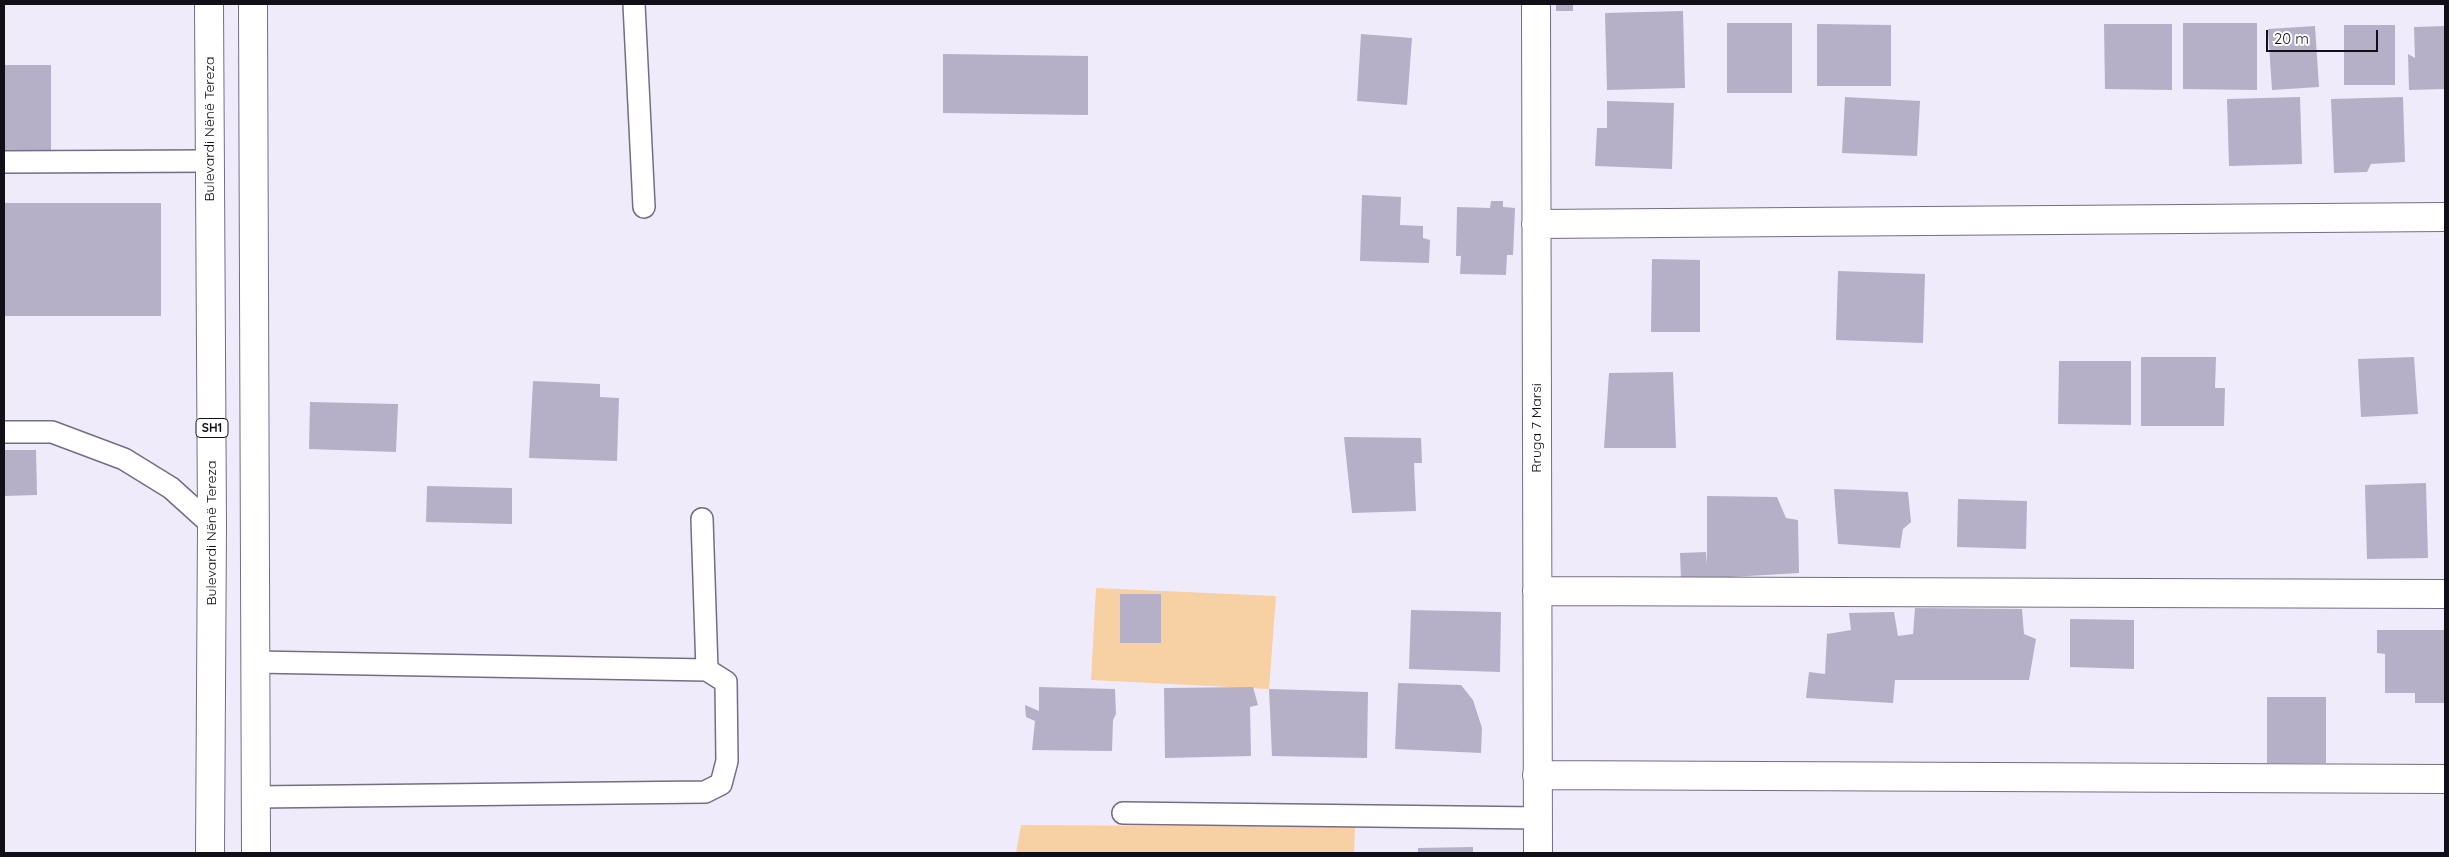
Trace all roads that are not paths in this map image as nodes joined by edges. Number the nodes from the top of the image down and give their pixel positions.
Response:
1 (209, 4) edge
2 (253, 4) edge
3 (634, 4) edge
4 (1536, 4) edge
5 (210, 161) junction
6 (4, 162) edge
7 (644, 207) dead end
8 (2445, 217) edge
9 (1536, 224) junction
10 (4, 432) edge
11 (702, 519) dead end
12 (212, 525) junction
13 (1537, 591) junction
14 (2445, 594) edge
15 (255, 662) junction
16 (707, 670) junction
17 (1537, 775) junction
18 (2445, 780) edge
19 (256, 797) junction
20 (1122, 813) dead end
21 (1538, 818) junction
22 (210, 853) edge
23 (256, 853) edge
24 (1538, 853) edge

1 - 5 street, Bulevardi Nënë Tereza / SH1
2 - 15 street
3 - 7 lane
4 - 9 street, Rruga 7 Marsi
5 - 6 lane
5 - 12 street, Bulevardi Nënë Tereza / SH1
8 - 9 street
9 - 13 street, Rruga 7 Marsi
10 - 12 lane
11 - 16 lane
12 - 22 street, Bulevardi Nënë Tereza / SH1
13 - 14 street
13 - 17 street, Rruga 7 Marsi
15 - 16 lane
15 - 19 street
16 - 19 lane
17 - 18 street
17 - 21 street, Rruga 7 Marsi
19 - 23 street
20 - 21 lane
21 - 24 street, Rruga 7 Marsi

